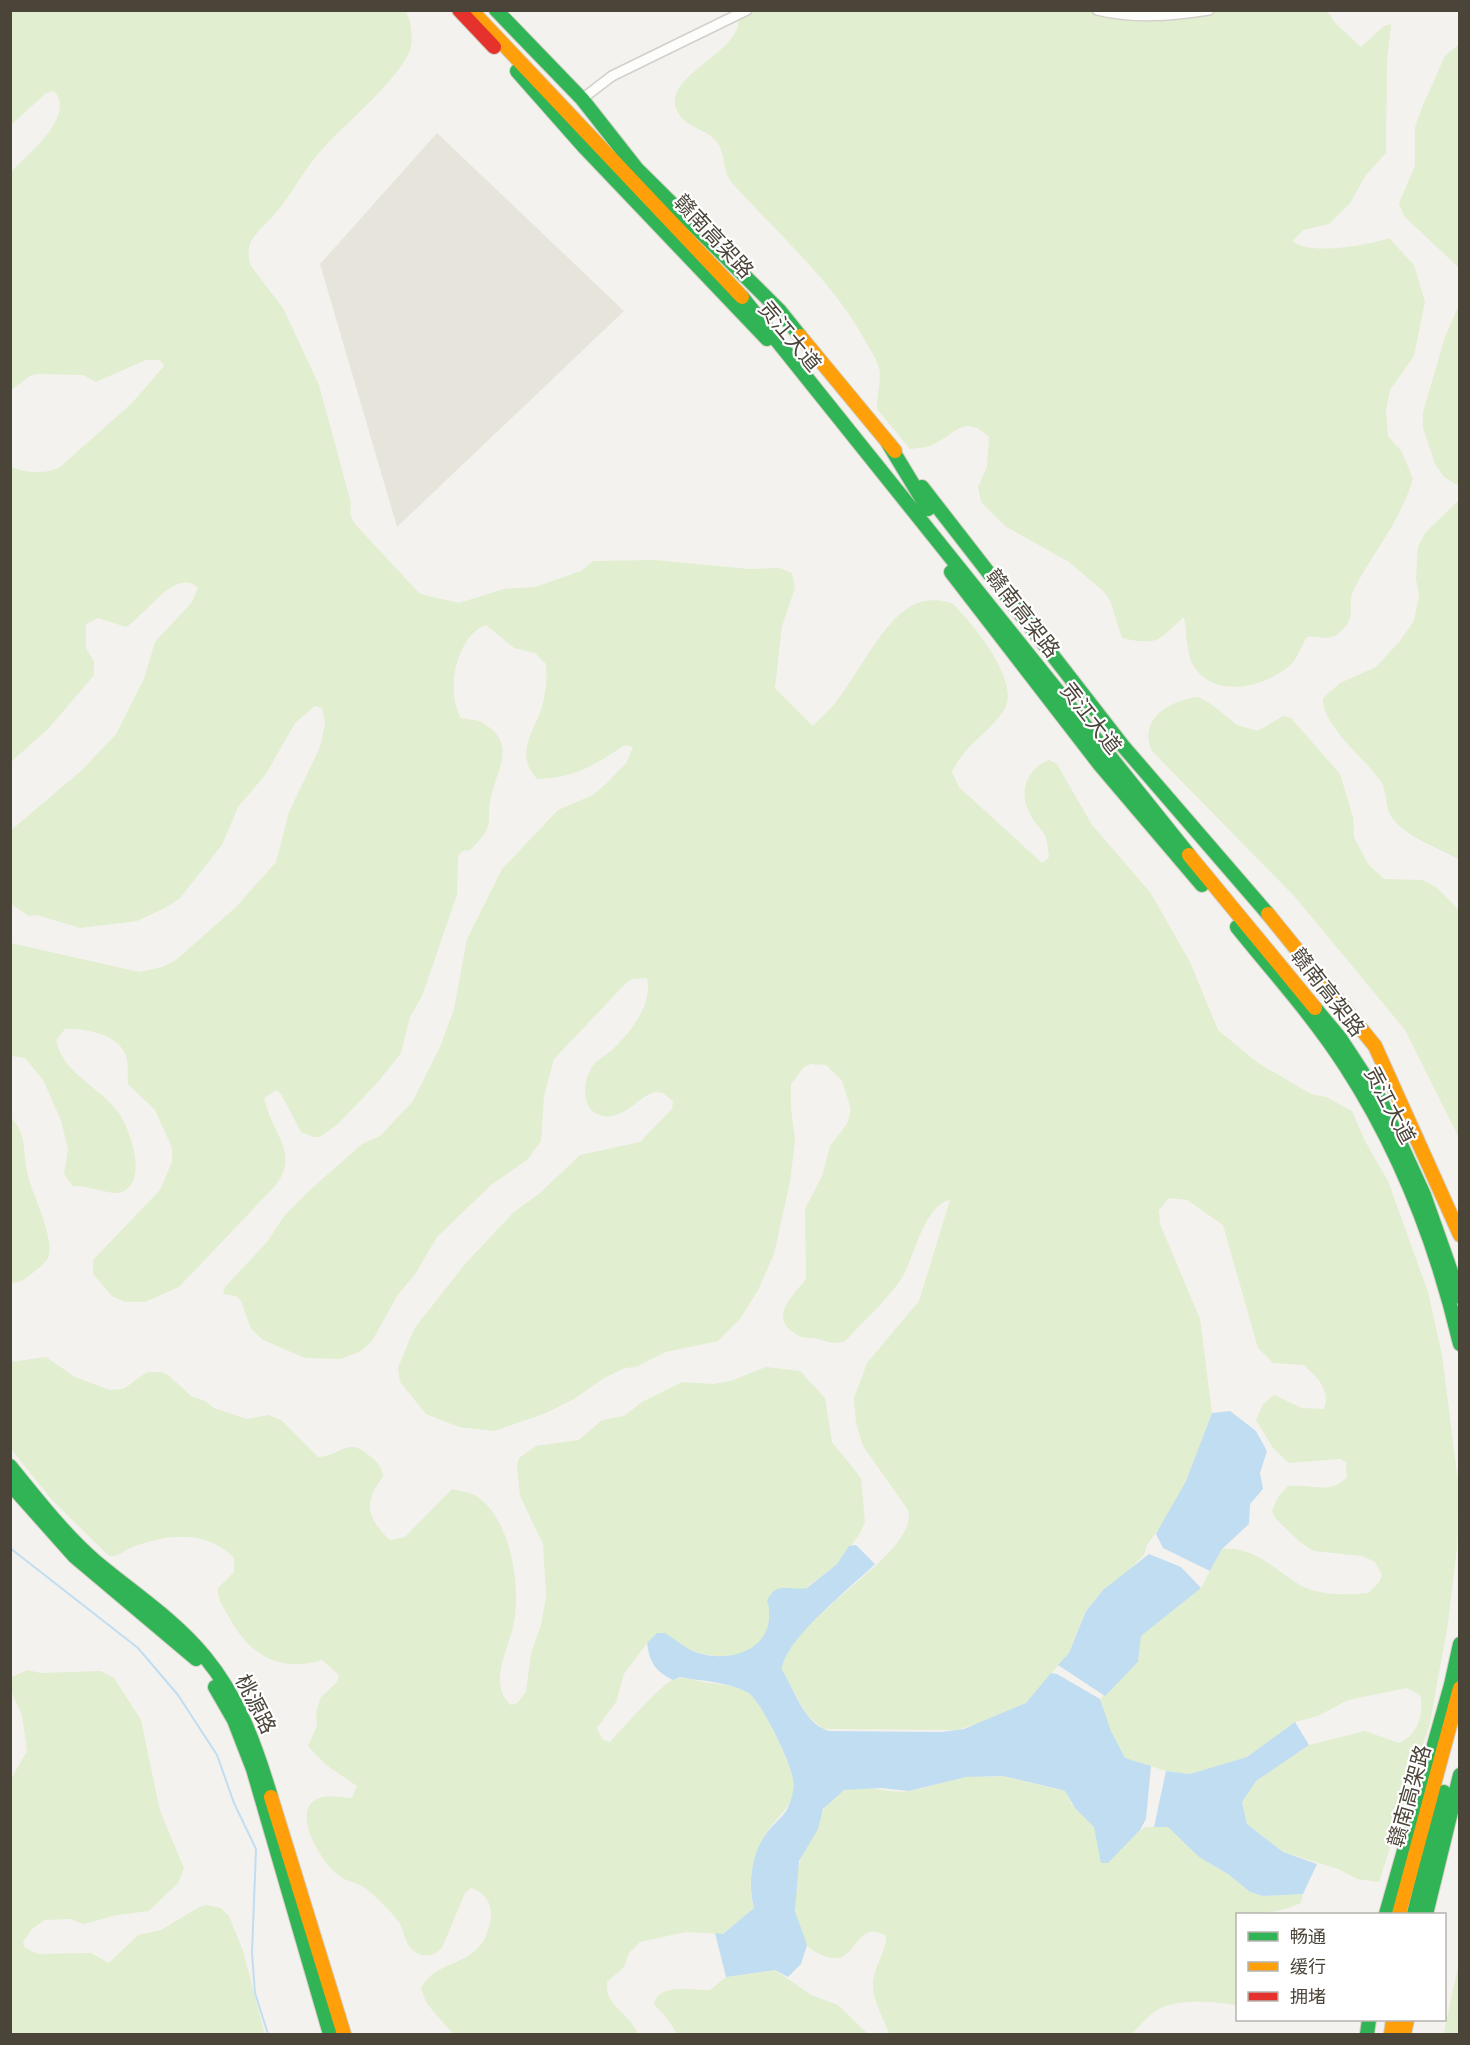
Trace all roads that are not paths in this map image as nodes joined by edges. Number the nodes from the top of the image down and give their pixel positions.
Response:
1 (459, 10) edge
2 (471, 10) edge
3 (483, 10) edge
4 (496, 10) edge
5 (747, 10) edge
6 (1096, 10) edge
7 (1209, 10) edge
8 (582, 99) junction
9 (888, 443) junction
10 (866, 463) junction
11 (924, 512) junction
12 (1460, 1235) edge
13 (1460, 1259) edge
14 (1460, 1297) edge
15 (1460, 1344) edge
16 (10, 1466) edge
17 (10, 1484) edge
18 (1460, 1644) edge
19 (1460, 1688) edge
20 (1460, 1732) edge
21 (1460, 1775) edge
22 (1412, 1863) junction
23 (1427, 1868) junction
24 (1386, 1913) edge
25 (1387, 1913) edge
26 (1399, 1913) edge
27 (1414, 1913) edge
28 (1426, 1913) edge
29 (1426, 1913) edge
30 (330, 2034) edge
31 (344, 2034) edge

1 - 10 main road, 贡江大道
2 - 11 main road, 赣南高架路
3 - 11 main road, 赣南高架路
4 - 8 main road, 贡江大道
5 - 8 street
6 - 7 street
8 - 9 main road, 贡江大道
9 - 11 main road
9 - 12 main road, 贡江大道
10 - 11 main road
10 - 15 main road, 贡江大道
11 - 13 main road, 赣南高架路
11 - 14 main road, 赣南高架路
16 - 31 main road, 桃源路
17 - 30 main road, 桃源路
18 - 24 main road
19 - 22 main road, 赣南高架路
20 - 23 main road, 赣南高架路
21 - 29 main road
22 - 25 main road
22 - 26 main road, 赣南高架路
23 - 27 main road, 赣南高架路
23 - 28 main road

